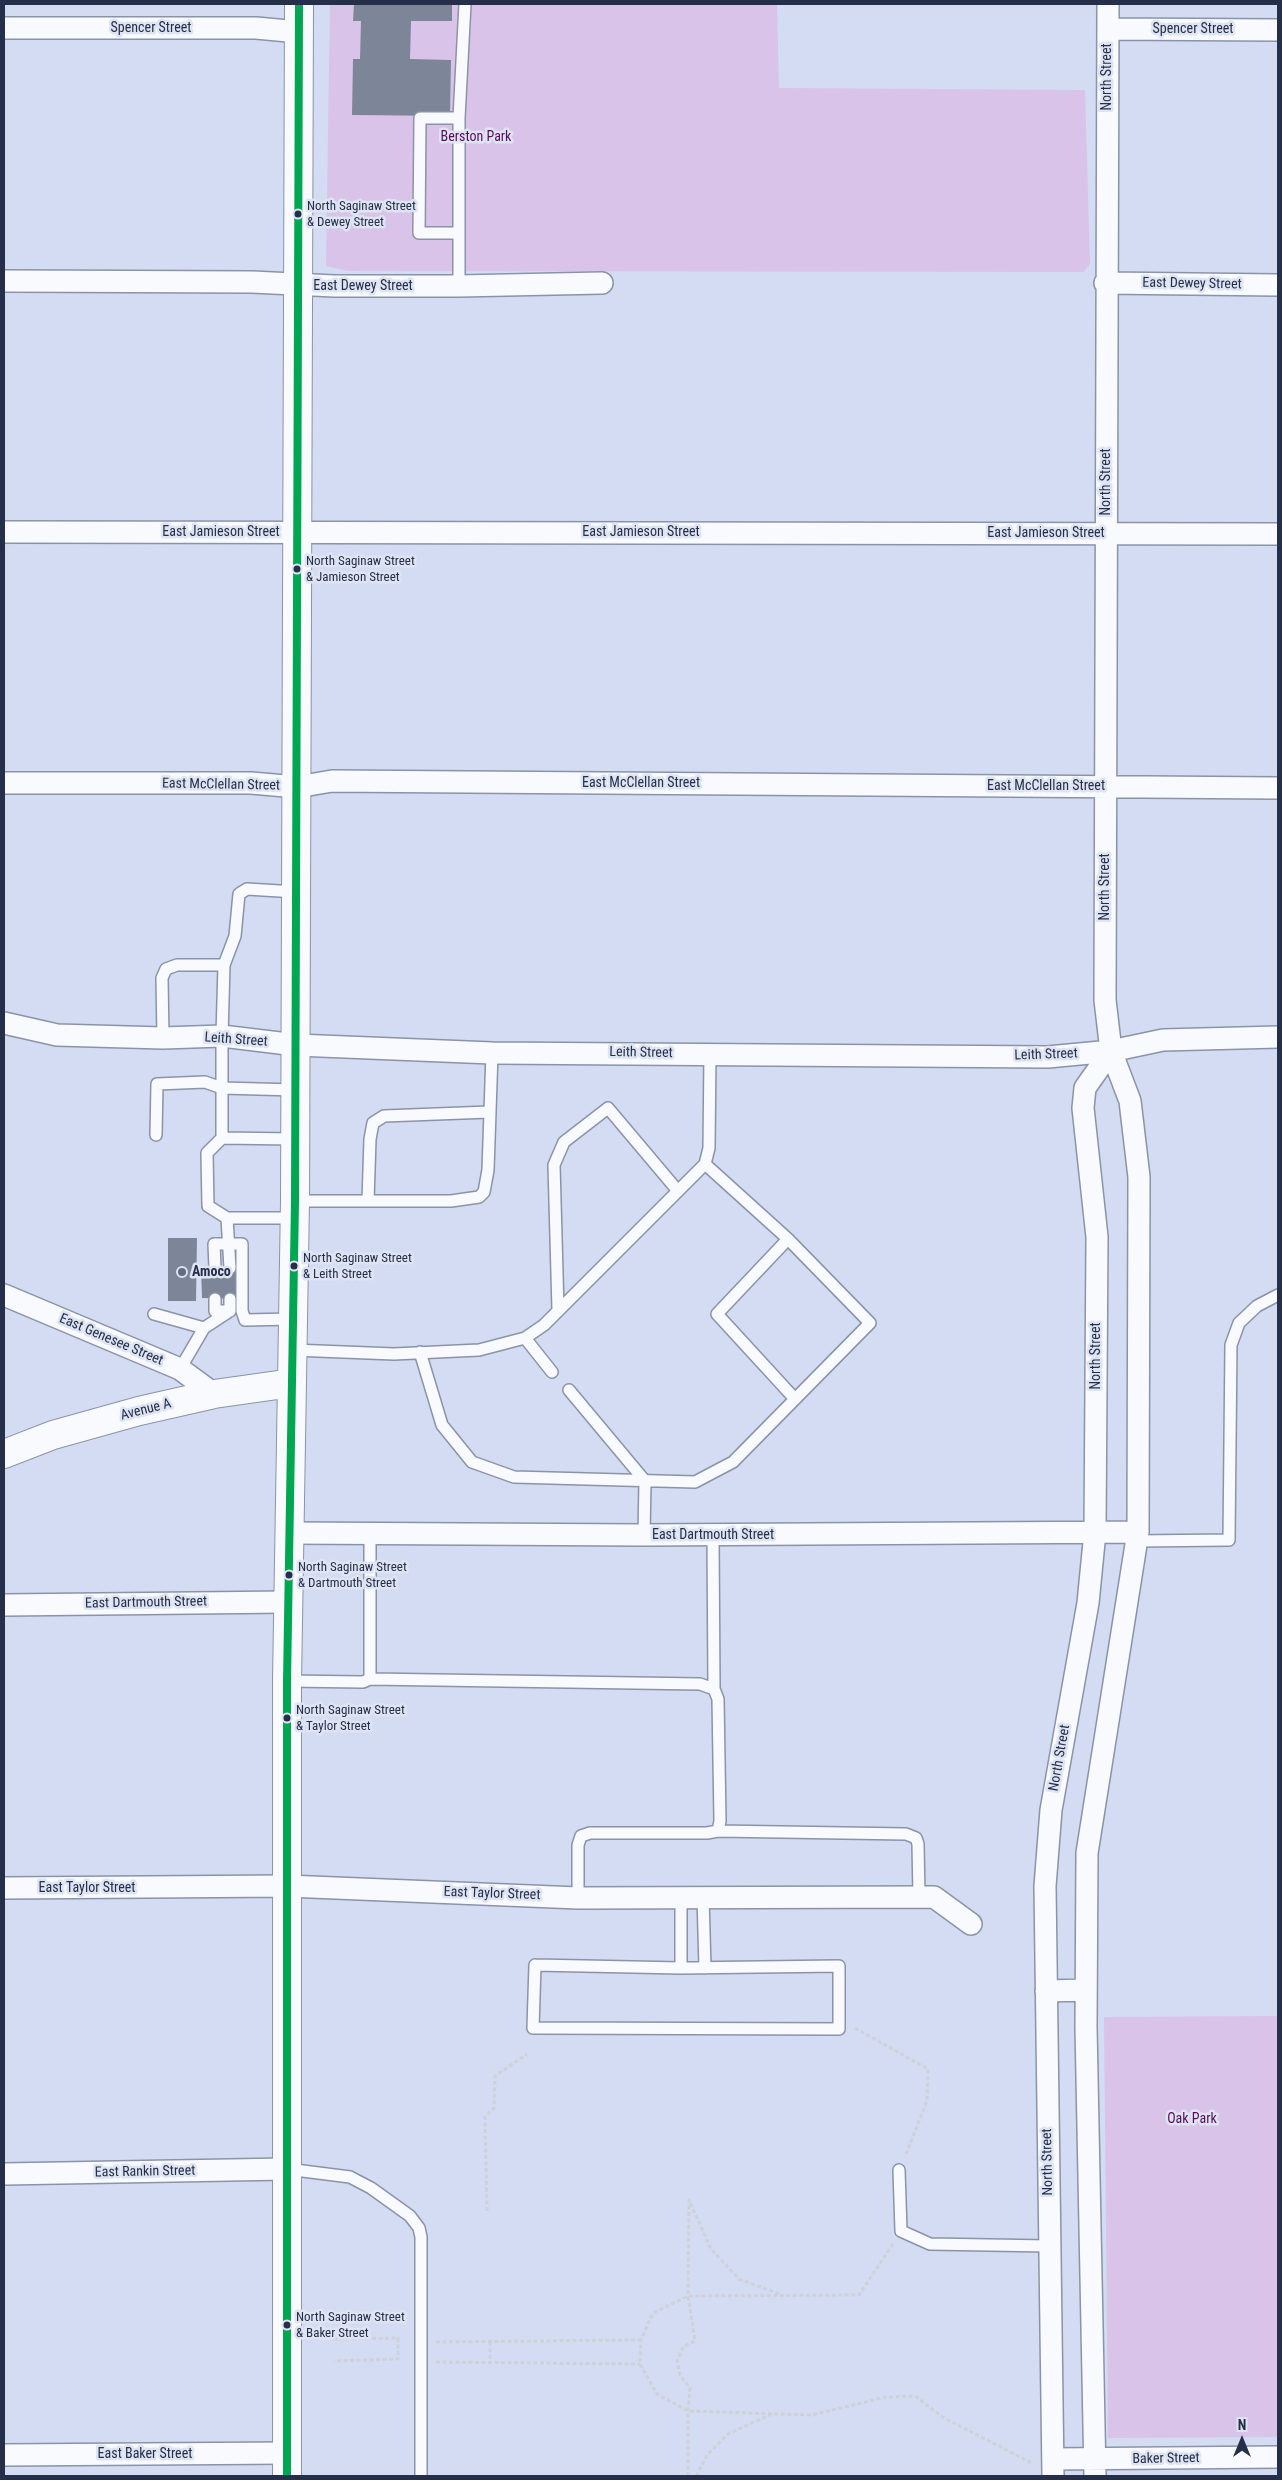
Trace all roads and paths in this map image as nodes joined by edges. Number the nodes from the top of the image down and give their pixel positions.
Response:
1 (299, 4) edge
2 (465, 4) edge
3 (1108, 4) edge
4 (4, 28) edge
5 (1108, 29) junction
6 (1278, 30) edge
7 (298, 32) junction
8 (459, 118) junction
9 (459, 233) junction
10 (4, 281) edge
11 (602, 283) dead end
12 (1106, 283) junction
13 (1278, 285) edge
14 (299, 286) junction
15 (459, 286) junction
16 (4, 532) edge
17 (296, 532) junction
18 (1106, 533) junction
19 (1278, 534) edge
20 (4, 783) edge
21 (297, 787) junction
22 (1105, 787) junction
23 (1278, 788) edge
24 (296, 892) junction
25 (224, 965) junction
26 (4, 1023) edge
27 (222, 1036) junction
28 (1278, 1037) edge
29 (163, 1038) junction
30 (296, 1045) junction
31 (1111, 1050) junction
32 (492, 1052) junction
33 (710, 1054) junction
34 (222, 1088) junction
35 (295, 1090) junction
36 (489, 1112) junction
37 (156, 1135) dead end
38 (222, 1138) junction
39 (295, 1139) junction
40 (705, 1164) junction
41 (678, 1191) junction
42 (368, 1201) junction
43 (295, 1209) junction
44 (227, 1218) junction
45 (788, 1240) junction
46 (228, 1244) junction
47 (214, 1268) dead end
48 (230, 1268) dead end
49 (4, 1295) edge
50 (1278, 1295) edge
51 (215, 1299) dead end
52 (234, 1307) junction
53 (558, 1310) junction
54 (154, 1314) dead end
55 (293, 1319) junction
56 (204, 1328) junction
57 (525, 1338) junction
58 (293, 1350) junction
59 (420, 1352) junction
60 (180, 1369) junction
61 (552, 1372) dead end
62 (292, 1383) junction
63 (569, 1390) dead end
64 (214, 1394) junction
65 (795, 1399) junction
66 (4, 1454) edge
67 (645, 1480) junction
68 (1095, 1532) junction
69 (289, 1533) junction
70 (370, 1533) junction
71 (644, 1535) junction
72 (713, 1535) junction
73 (1137, 1536) junction
74 (288, 1602) junction
75 (4, 1605) edge
76 (370, 1679) junction
77 (287, 1681) junction
78 (714, 1689) junction
79 (718, 1831) junction
80 (287, 1886) junction
81 (4, 1888) edge
82 (919, 1896) junction
83 (680, 1897) junction
84 (703, 1897) junction
85 (578, 1898) junction
86 (970, 1924) dead end
87 (681, 1968) junction
88 (705, 1968) junction
89 (1086, 1990) junction
90 (1046, 1991) junction
91 (852, 2026) dead end
92 (527, 2054) dead end
93 (286, 2169) junction
94 (900, 2170) joint
95 (4, 2174) edge
96 (487, 2212) dead end
97 (901, 2232) junction
98 (1049, 2246) junction
99 (783, 2295) junction
100 (688, 2296) junction
101 (333, 2339) dead end
102 (641, 2340) junction
103 (433, 2342) dead end
104 (490, 2342) junction
105 (334, 2361) dead end
106 (433, 2362) dead end
107 (490, 2362) junction
108 (640, 2364) junction
109 (688, 2411) junction
110 (772, 2414) junction
111 (4, 2455) edge
112 (1278, 2457) edge
113 (287, 2465) edge
114 (1046, 2466) edge
115 (1095, 2468) edge
116 (421, 2476) edge
117 (688, 2476) edge
118 (696, 2476) edge

1 - 7 main road
2 - 8 lane
3 - 5 street, North Street
4 - 7 street, Spencer Street
5 - 6 street, Spencer Street
5 - 12 street, North Street
7 - 14 main road
8 - 9 lane
8 - 9 lane
9 - 15 lane
10 - 14 street, East Dewey Street
11 - 15 street, East Dewey Street
12 - 13 street, East Dewey Street
12 - 18 street, North Street
14 - 15 street, East Dewey Street
14 - 17 main road
16 - 17 street, East Jamieson Street
17 - 18 street, East Jamieson Street
17 - 21 main road
18 - 19 street, East Jamieson Street
18 - 22 street, North Street
20 - 21 street, East McClellan Street
21 - 22 street, East McClellan Street
21 - 24 main road
22 - 23 street, East McClellan Street
22 - 31 street, North Street
24 - 25 lane
24 - 30 main road
25 - 27 lane
25 - 29 lane
26 - 29 street, Leith Street
27 - 29 street, Leith Street
27 - 30 street, Leith Street
27 - 34 lane
28 - 31 street, Leith Street
30 - 32 street, Leith Street
30 - 35 main road
31 - 33 street, Leith Street
31 - 68 street, North Street
31 - 73 street, North Street
32 - 33 street, Leith Street
32 - 36 lane
33 - 40 lane
34 - 35 lane
34 - 37 lane
34 - 38 lane
35 - 39 main road
36 - 42 lane
36 - 42 lane
38 - 39 lane
38 - 44 lane
39 - 43 main road
40 - 41 lane
40 - 45 lane
41 - 53 lane
41 - 53 lane
42 - 43 lane
43 - 44 lane
43 - 55 main road
44 - 46 lane
45 - 65 lane
45 - 65 lane
46 - 47 lane
46 - 48 lane
46 - 52 lane
49 - 60 street, East Genesee Street
50 - 73 lane
51 - 52 lane
52 - 55 lane
52 - 56 lane
53 - 57 lane
54 - 56 lane
55 - 58 main road
56 - 60 lane
57 - 59 lane
57 - 61 lane
58 - 59 lane
58 - 62 main road
59 - 67 lane
60 - 64 street, East Genesee Street
62 - 64 main road, Avenue A
62 - 69 main road
63 - 67 lane
64 - 66 main road, Avenue A
65 - 67 lane
67 - 71 lane
68 - 72 street, East Dartmouth Street
68 - 73 street, East Dartmouth Street
68 - 90 street, North Street
69 - 70 street, East Dartmouth Street
69 - 74 main road
70 - 71 street, East Dartmouth Street
70 - 76 lane
71 - 72 street, East Dartmouth Street
72 - 78 lane
73 - 89 street, North Street
74 - 75 street, East Dartmouth Street
74 - 77 main road
76 - 77 lane
76 - 78 lane
77 - 80 main road
78 - 79 lane
79 - 82 lane
79 - 85 lane
80 - 81 street, East Taylor Street
80 - 85 street, East Taylor Street
80 - 93 main road
82 - 84 street, East Taylor Street
82 - 86 street, East Taylor Street
83 - 84 street, East Taylor Street
83 - 85 street, East Taylor Street
83 - 87 lane
84 - 88 lane
87 - 88 lane
87 - 88 lane
89 - 90 street
89 - 115 street, North Street
90 - 98 street, North Street
91 - 94 path
92 - 96 path
93 - 95 street, East Rankin Street
93 - 113 main road
93 - 116 lane
94 - 97 lane
97 - 98 lane
97 - 99 path
98 - 114 street, North Street
99 - 100 path
99 - 100 path
100 - 102 path
100 - 109 path
101 - 105 path
102 - 104 path
102 - 108 path
103 - 104 path
104 - 107 path
106 - 107 path
107 - 108 path
108 - 109 path
109 - 110 path
109 - 117 path
110 - 114 path
110 - 118 path
111 - 113 street, East Baker Street
112 - 115 street, Baker Street
114 - 115 street, Baker Street

